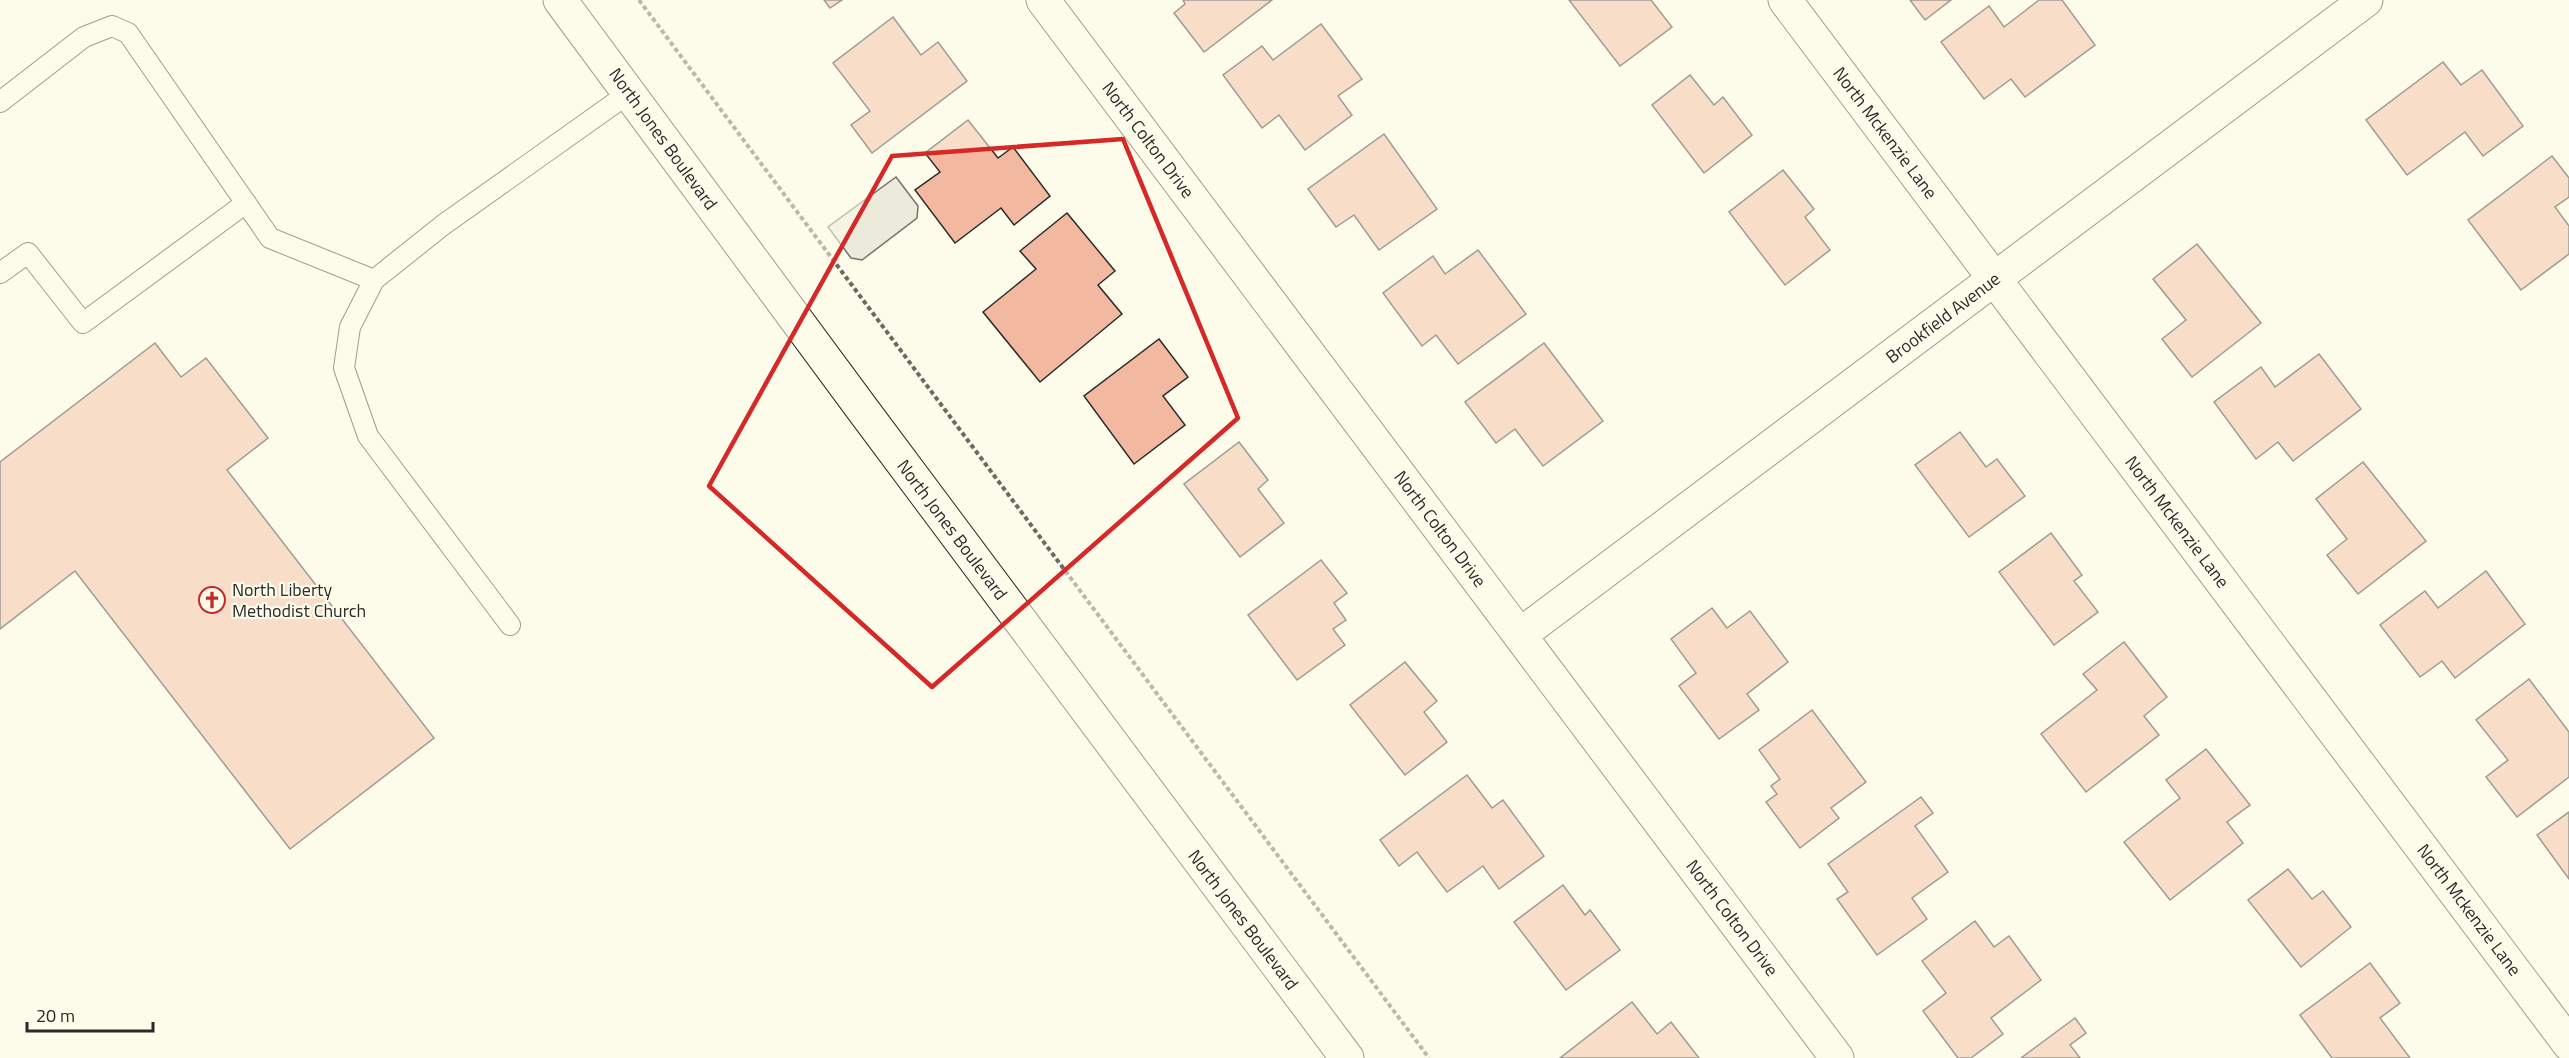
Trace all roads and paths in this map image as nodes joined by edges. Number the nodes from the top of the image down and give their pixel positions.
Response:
1 (560, 0) edge
2 (639, 0) edge
3 (1043, 0) edge
4 (1785, 0) edge
5 (2366, 0) edge
6 (629, 93) junction
7 (0, 102) edge
8 (246, 203) junction
9 (0, 273) edge
10 (374, 279) junction
11 (1995, 279) junction
12 (510, 625) dead end
13 (1520, 635) junction
14 (2569, 1044) edge
15 (1347, 1058) edge
16 (1429, 1058) edge
17 (1837, 1058) edge

1 - 6 street, North Jones Boulevard
2 - 16 path
3 - 13 street, North Colton Drive
4 - 11 street, North Mckenzie Lane
5 - 11 street, Brookfield Avenue
6 - 10 lane
6 - 15 street, North Jones Boulevard
7 - 8 lane
8 - 9 lane
8 - 10 lane
10 - 12 lane
11 - 13 street, Brookfield Avenue
11 - 14 street, North Mckenzie Lane
13 - 17 street, North Colton Drive

